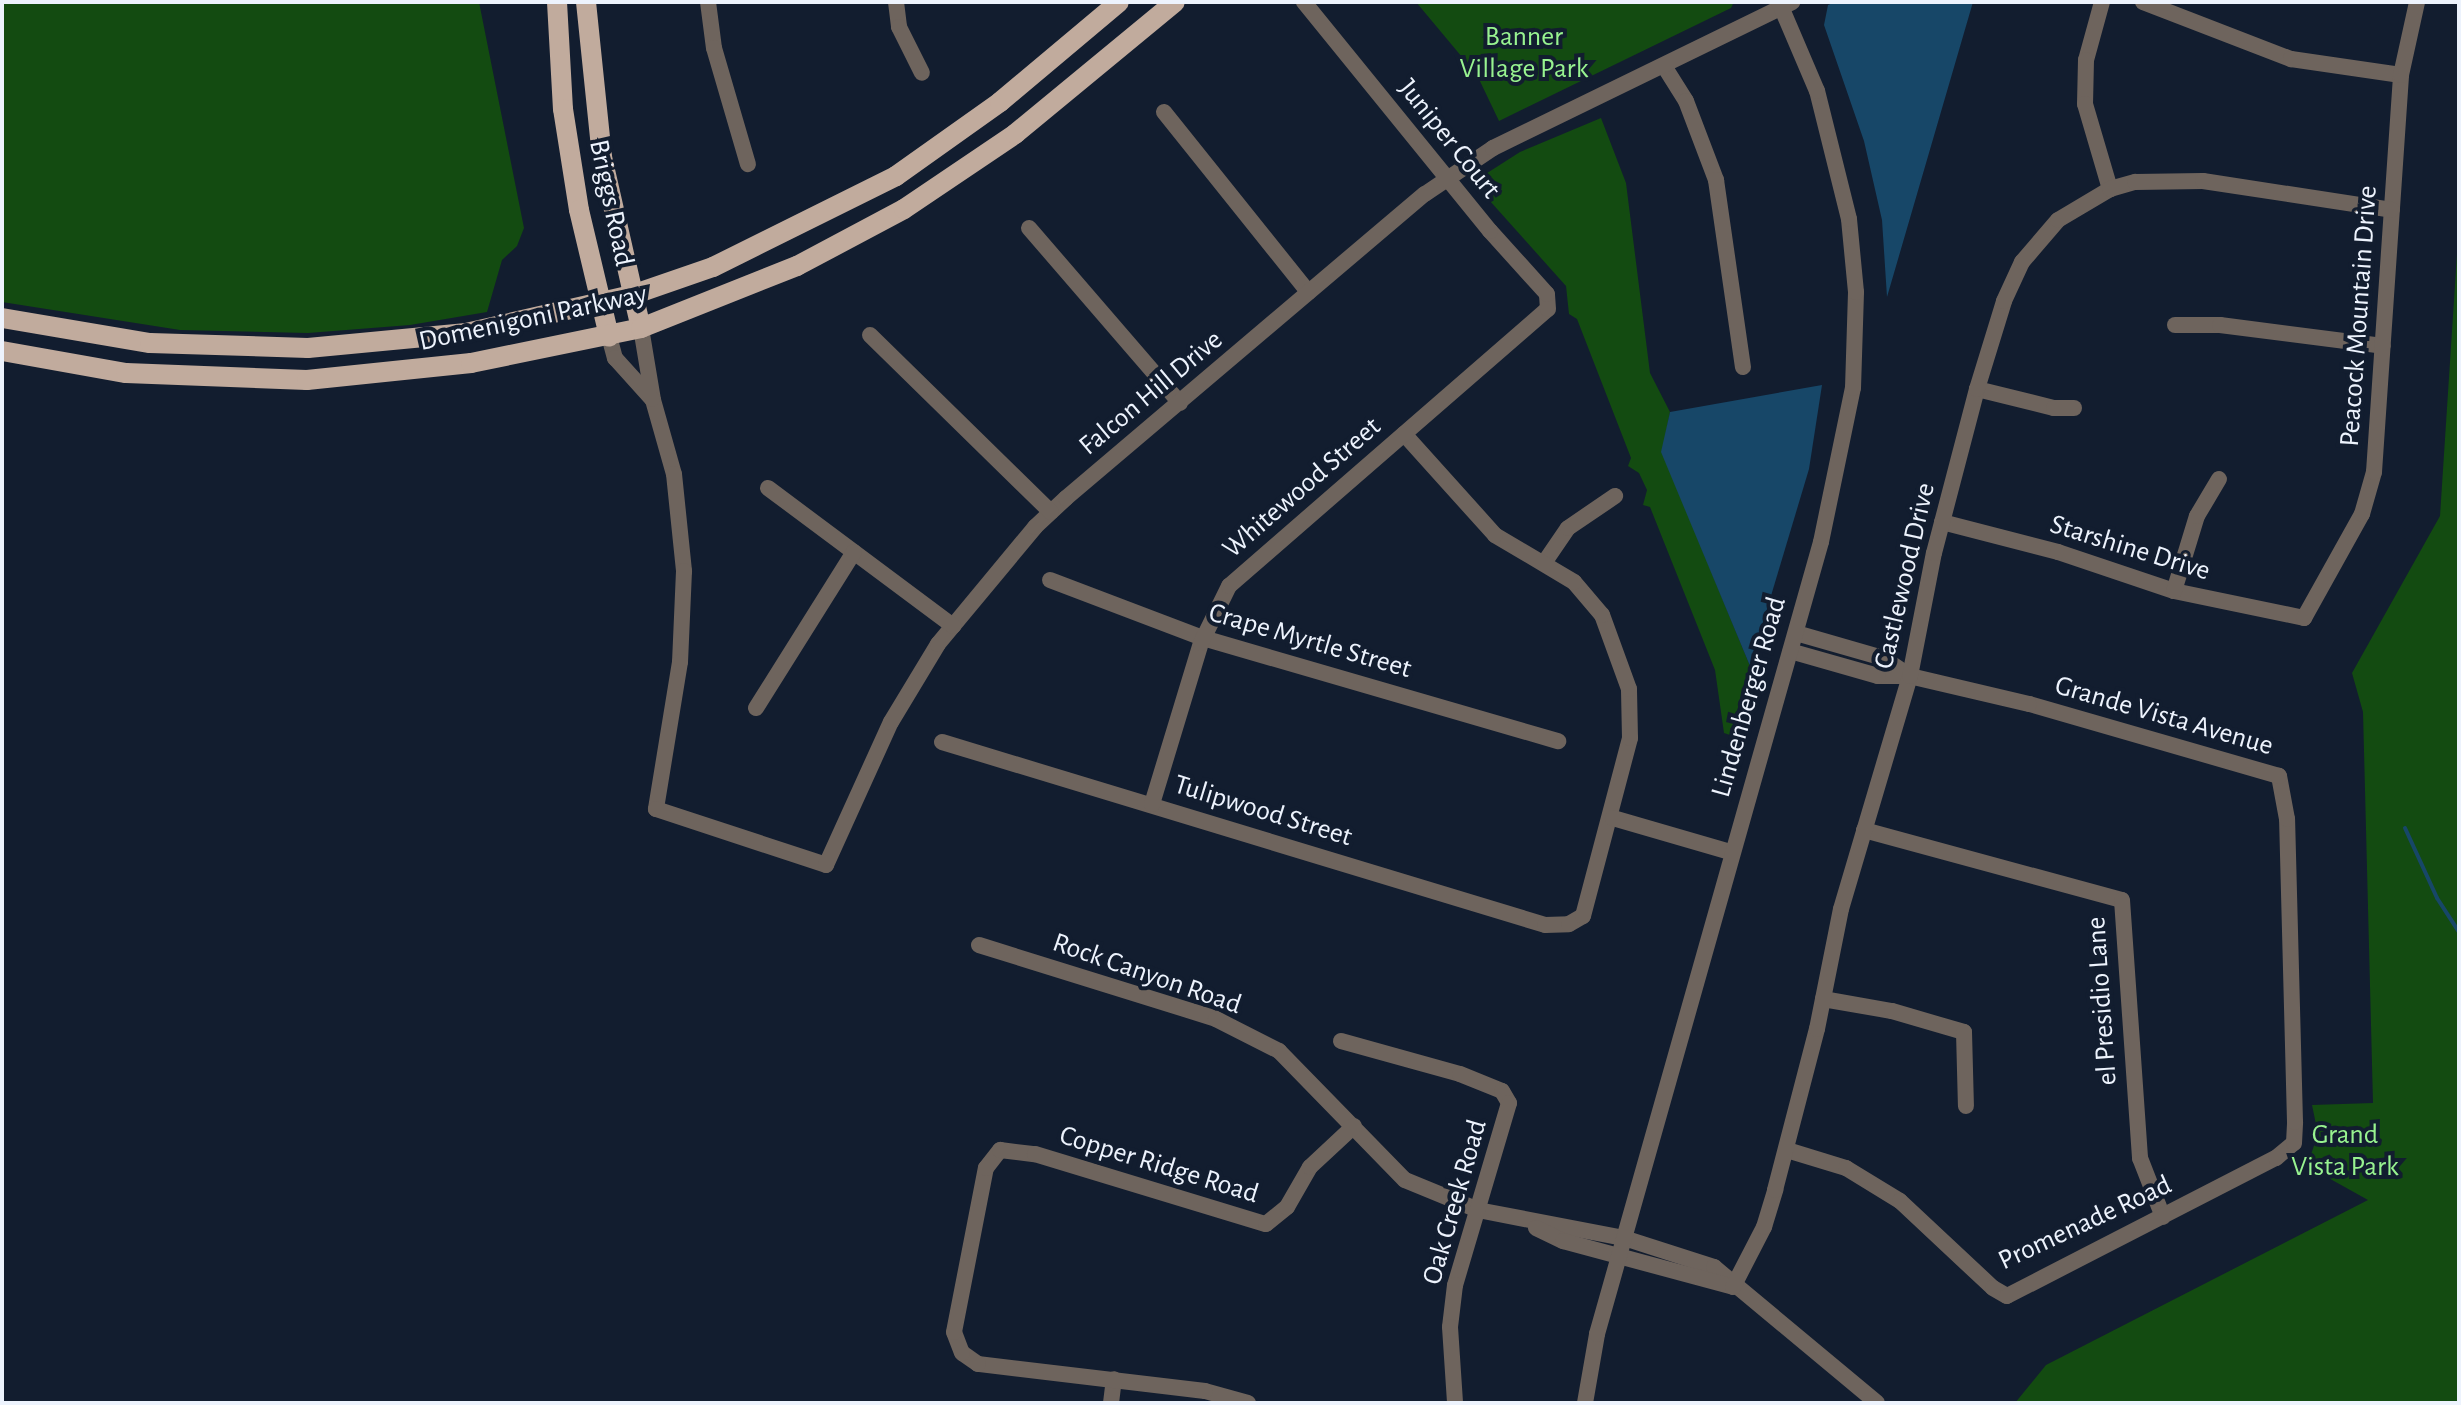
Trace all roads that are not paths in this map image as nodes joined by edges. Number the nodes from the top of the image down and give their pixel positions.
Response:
1 (557, 2) edge
2 (586, 2) edge
3 (708, 2) edge
4 (896, 2) edge
5 (1119, 2) edge
6 (1175, 2) edge
7 (1304, 2) edge
8 (2102, 2) edge
9 (2143, 2) edge
10 (2417, 2) edge
11 (1784, 4) edge
12 (1664, 66) junction
13 (922, 73) dead end
14 (2401, 75) junction
15 (1164, 112) dead end
16 (748, 164) dead end
17 (1450, 177) junction
18 (2110, 189) junction
19 (2392, 210) junction
20 (1029, 228) dead end
21 (1308, 292) junction
22 (632, 295) junction
23 (603, 303) junction
24 (1548, 309) joint
25 (2, 318) edge
26 (2175, 325) dead end
27 (641, 328) junction
28 (870, 335) dead end
29 (609, 336) junction
30 (2383, 346) junction
31 (2, 351) edge
32 (1743, 367) dead end
33 (1977, 389) junction
34 (653, 400) junction
35 (1180, 403) junction
36 (2074, 408) dead end
37 (1404, 434) junction
38 (2219, 479) dead end
39 (768, 488) dead end
40 (1615, 496) dead end
41 (1051, 512) junction
42 (1942, 522) junction
43 (854, 552) junction
44 (1544, 563) junction
45 (1050, 580) dead end
46 (2174, 591) junction
47 (2304, 618) joint
48 (953, 626) junction
49 (1796, 633) junction
50 (1203, 638) junction
51 (1790, 651) junction
52 (1910, 676) junction
53 (756, 708) dead end
54 (1558, 741) dead end
55 (942, 742) dead end
56 (1152, 804) junction
57 (656, 809) joint
58 (1613, 818) junction
59 (1864, 830) junction
60 (1730, 852) junction
61 (979, 945) dead end
62 (1823, 999) junction
63 (1341, 1041) dead end
64 (1966, 1106) dead end
65 (1354, 1126) junction
66 (2294, 1143) joint
67 (1787, 1150) junction
68 (1478, 1210) junction
69 (2163, 1217) junction
70 (1621, 1247) junction
71 (1733, 1287) junction
72 (1114, 1379) junction
73 (1111, 1403) edge
74 (1248, 1403) edge
75 (1455, 1403) edge
76 (1585, 1403) edge
77 (1877, 1403) edge

1 - 23 main road, Briggs Road
2 - 22 main road, Briggs Road
3 - 16 street
4 - 13 street
5 - 22 main road, Domenigoni Parkway
6 - 27 main road, Domenigoni Parkway
7 - 17 street, Juniper Court
8 - 18 street
9 - 14 street
10 - 14 street, Peacock Mountain Drive
11 - 12 street, Falcon Hill Drive
11 - 49 street, Lindenberger Road
12 - 17 street, Falcon Hill Drive
12 - 32 street
14 - 19 street, Peacock Mountain Drive
15 - 21 street
17 - 21 street, Falcon Hill Drive
17 - 24 street, Juniper Court
18 - 19 street, Castlewood Drive
18 - 33 street, Castlewood Drive
19 - 30 street, Peacock Mountain Drive
20 - 35 street
21 - 35 street, Falcon Hill Drive
22 - 23 main road, Domenigoni Parkway
22 - 27 main road, Briggs Road
23 - 25 main road, Domenigoni Parkway
23 - 29 main road, Briggs Road
24 - 37 street, Whitewood Street
26 - 30 street
27 - 29 main road, Domenigoni Parkway
27 - 34 street, Briggs Road
28 - 41 street
29 - 31 main road, Domenigoni Parkway
29 - 34 street, Briggs Road
30 - 47 street, Peacock Mountain Drive
33 - 36 street
33 - 42 street, Castlewood Drive
34 - 57 street, Briggs Road
35 - 41 street, Falcon Hill Drive
37 - 44 street
37 - 50 street, Whitewood Street
38 - 46 street
39 - 43 street
40 - 44 street
41 - 48 street, Falcon Hill Drive
42 - 46 street, Starshine Drive
42 - 52 street, Castlewood Drive
43 - 48 street
43 - 53 street
44 - 58 street
45 - 50 street, Crape Myrtle Street
46 - 47 street, Starshine Drive
48 - 57 street, Falcon Hill Drive
49 - 51 street, Lindenberger Road
49 - 52 street, Grande Vista Avenue
50 - 54 street, Crape Myrtle Street
50 - 56 street, Whitewood Street
51 - 52 street, Grande Vista Avenue
51 - 60 street, Lindenberger Road
52 - 59 street, Castlewood Drive
52 - 66 street, Grande Vista Avenue
55 - 56 street, Tulipwood Street
56 - 58 street, Tulipwood Street
58 - 60 street
59 - 62 street, Castlewood Drive
59 - 69 street, el Presidio Lane
60 - 70 street, Lindenberger Road
61 - 65 street, Rock Canyon Road
62 - 64 street
62 - 67 street, Castlewood Drive
63 - 68 street, Oak Creek Road
65 - 68 street, Rock Canyon Road
65 - 72 street, Copper Ridge Road
66 - 69 street, Promenade Road
67 - 69 street, Promenade Road
67 - 71 street, Castlewood Drive
68 - 70 street, Rock Canyon Road
68 - 75 street, Oak Creek Road
70 - 71 street, Rock Canyon Road
70 - 76 street, Lindenberger Road
71 - 77 street, Rock Canyon Road
72 - 73 street
72 - 74 street

